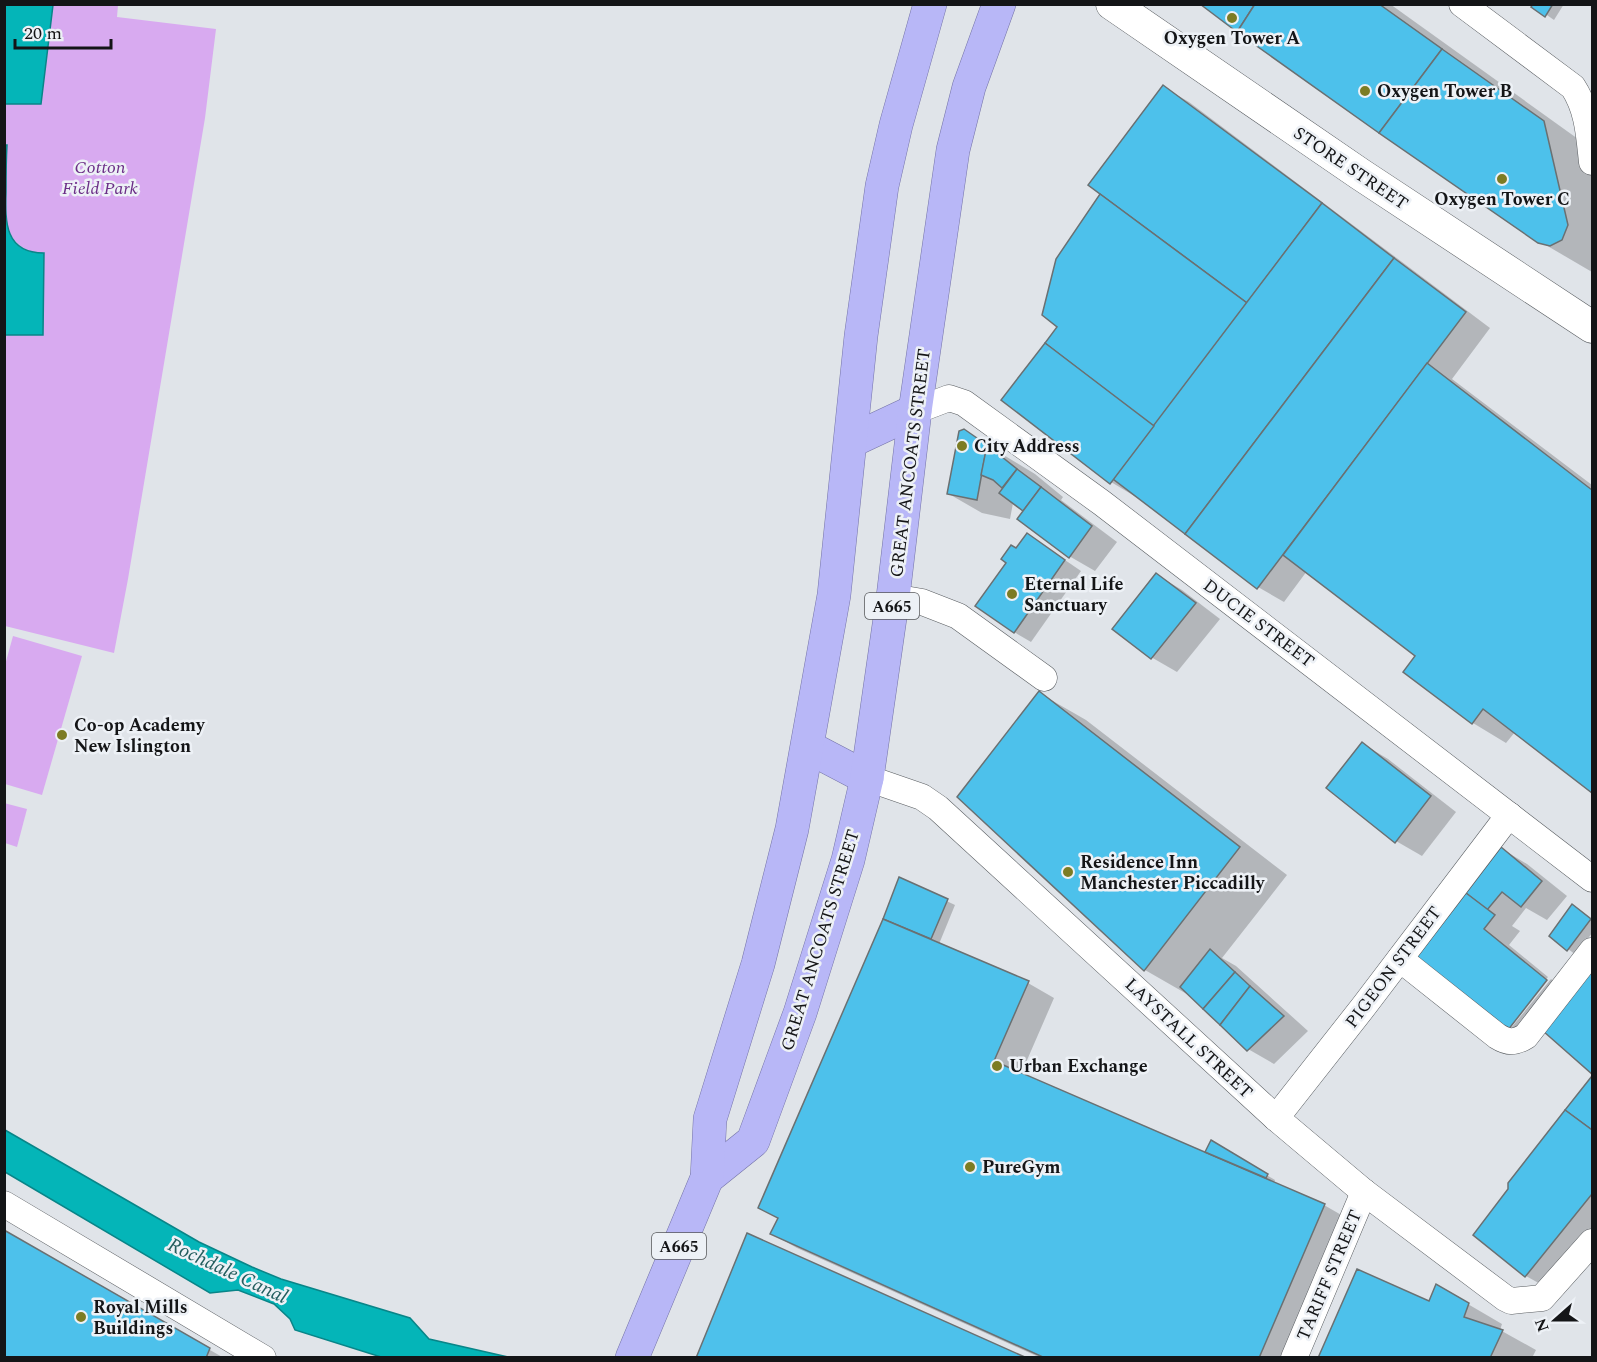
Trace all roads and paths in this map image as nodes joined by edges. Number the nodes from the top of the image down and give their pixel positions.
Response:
1 (912, 4) edge
2 (930, 4) edge
3 (999, 4) edge
4 (1112, 4) edge
5 (1462, 4) edge
6 (920, 39) junction
7 (1593, 162) edge
8 (1593, 327) edge
9 (915, 411) junction
10 (851, 441) junction
11 (893, 597) junction
12 (1044, 678) dead end
13 (808, 747) junction
14 (867, 778) junction
15 (1509, 815) junction
16 (1593, 879) edge
17 (1593, 951) edge
18 (1400, 959) junction
19 (1276, 1118) junction
20 (707, 1178) junction
21 (1364, 1192) junction
22 (4, 1204) edge
23 (1593, 1242) edge
24 (250, 1354) edge
25 (633, 1358) edge
26 (1294, 1358) edge

1 - 6 street
2 - 6 highway, GREAT ANCOATS STREET / A665
3 - 9 highway, GREAT ANCOATS STREET / A665
4 - 8 street, STORE STREET
5 - 7 street
6 - 10 highway, GREAT ANCOATS STREET / A665
9 - 10 highway
9 - 11 highway, GREAT ANCOATS STREET / A665
9 - 15 street, DUCIE STREET
10 - 13 highway, GREAT ANCOATS STREET / A665
11 - 12 street
11 - 14 highway, GREAT ANCOATS STREET / A665
13 - 14 highway
13 - 20 highway, GREAT ANCOATS STREET / A665
14 - 19 street, LAYSTALL STREET
14 - 20 highway, GREAT ANCOATS STREET / A665
15 - 16 street, DUCIE STREET
15 - 18 street, PIGEON STREET
17 - 18 street
18 - 19 street, PIGEON STREET
19 - 21 street, LAYSTALL STREET
20 - 25 highway, GREAT ANCOATS STREET / A665
21 - 23 street, LAYSTALL STREET
21 - 26 street, TARIFF STREET
22 - 24 street

